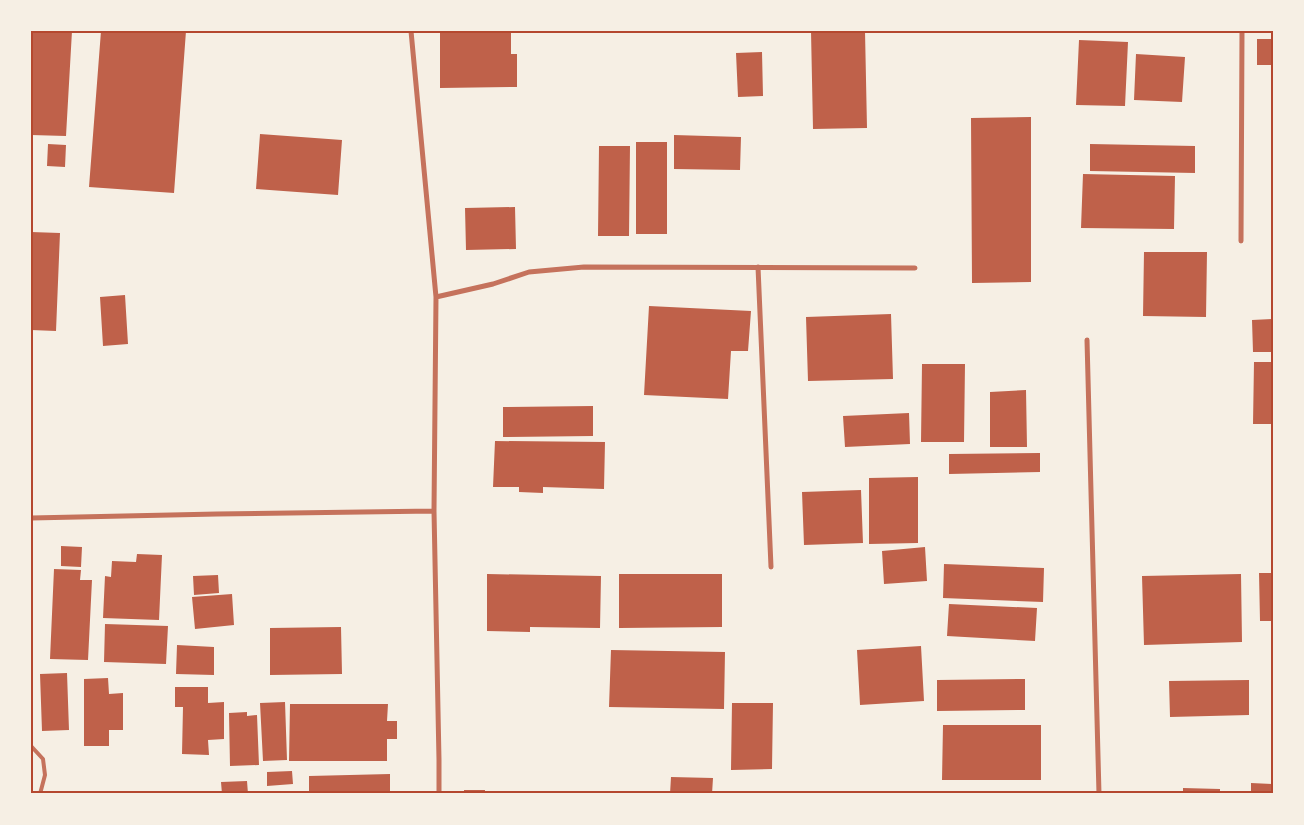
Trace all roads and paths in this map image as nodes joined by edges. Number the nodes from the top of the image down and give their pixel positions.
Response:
1 (410, 31) edge
2 (1242, 31) edge
3 (1241, 241) dead end
4 (758, 267) junction
5 (916, 268) dead end
6 (436, 297) junction
7 (1087, 340) dead end
8 (434, 511) junction
9 (31, 518) edge
10 (771, 567) dead end
11 (31, 746) edge
12 (40, 794) edge
13 (439, 794) edge
14 (1099, 794) edge

1 - 6 street
2 - 3 street
4 - 5 street
4 - 6 street
4 - 10 street
6 - 8 street
7 - 14 street
8 - 9 street
8 - 13 street
11 - 12 lane

